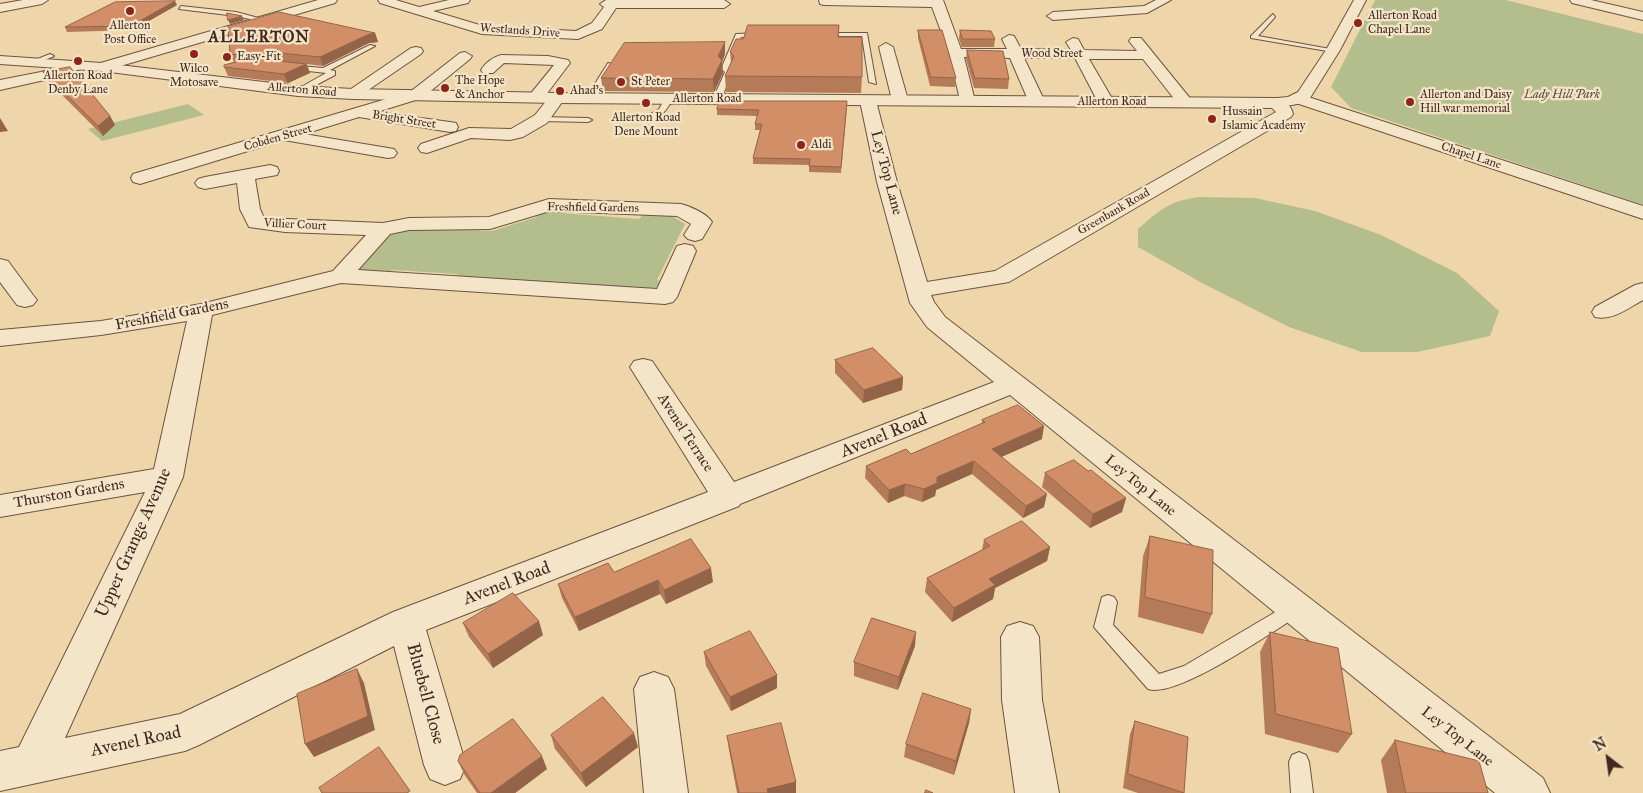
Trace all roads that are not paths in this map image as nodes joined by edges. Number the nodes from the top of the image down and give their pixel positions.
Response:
1 (42, 0) edge
2 (331, 0) edge
3 (384, 0) edge
4 (464, 0) edge
5 (1165, 0) edge
6 (1360, 0) edge
7 (1576, 0) edge
8 (824, 1) edge
9 (937, 2) edge
10 (610, 3) edge
11 (724, 4) dead end
12 (0, 8) edge
13 (181, 8) dead end
14 (420, 10) junction
15 (1053, 16) dead end
16 (1273, 16) dead end
17 (1643, 16) edge
18 (263, 20) junction
19 (767, 35) edge
20 (816, 35) edge
21 (1133, 38) dead end
22 (1008, 39) dead end
23 (1072, 39) dead end
24 (372, 46) edge
25 (886, 47) dead end
26 (1333, 50) junction
27 (416, 51) dead end
28 (956, 54) junction
29 (1015, 54) junction
30 (1080, 54) junction
31 (1147, 55) junction
32 (50, 56) dead end
33 (465, 56) dead end
34 (616, 57) edge
35 (0, 60) edge
36 (34, 62) junction
37 (79, 65) junction
38 (282, 66) edge
39 (102, 67) junction
40 (324, 70) junction
41 (488, 70) dead end
42 (0, 85) edge
43 (298, 91) junction
44 (870, 91) junction
45 (353, 94) junction
46 (416, 95) junction
47 (536, 98) junction
48 (557, 98) junction
49 (590, 98) junction
50 (668, 98) junction
51 (717, 99) junction
52 (1299, 99) junction
53 (900, 100) junction
54 (966, 101) junction
55 (1037, 102) junction
56 (1106, 102) junction
57 (1185, 102) junction
58 (1274, 102) junction
59 (359, 114) junction
60 (541, 119) junction
61 (648, 119) dead end
62 (588, 120) dead end
63 (450, 127) dead end
64 (284, 136) junction
65 (427, 148) dead end
66 (388, 154) dead end
67 (270, 171) dead end
68 (244, 176) junction
69 (140, 178) dead end
70 (205, 183) dead end
71 (1643, 213) edge
72 (384, 229) junction
73 (0, 266) edge
74 (342, 276) junction
75 (918, 290) junction
76 (1643, 290) edge
77 (14, 296) edge
78 (201, 311) junction
79 (1604, 312) dead end
80 (0, 338) edge
81 (643, 367) dead end
82 (1012, 384) junction
83 (168, 477) junction
84 (728, 498) junction
85 (0, 506) edge
86 (1108, 602) dead end
87 (1295, 609) junction
88 (406, 623) junction
89 (1020, 637) dead end
90 (654, 690) dead end
91 (1299, 762) dead end
92 (445, 765) dead end
93 (16, 767) edge
94 (666, 793) edge
95 (1037, 793) edge
96 (1302, 793) edge
97 (1528, 793) edge

1 - 12 street
2 - 18 street
3 - 14 street, Westlands Drive
4 - 14 street
5 - 15 street
6 - 26 street
7 - 17 street
8 - 9 street
9 - 28 street
10 - 11 street
10 - 14 street, Westlands Drive
13 - 18 lane
16 - 26 lane
18 - 39 street
19 - 51 lane
20 - 44 lane
21 - 31 street
22 - 29 street
23 - 30 street
24 - 40 lane
25 - 53 street
26 - 52 street
27 - 45 street
28 - 29 street, Wood Street
28 - 54 street
29 - 30 street, Wood Street
29 - 55 street
30 - 31 street, Wood Street
30 - 56 street
31 - 57 street
32 - 36 lane
33 - 46 street
34 - 49 lane
35 - 36 street, Allerton Road
36 - 37 street, Allerton Road
37 - 39 street, Allerton Road
37 - 42 street
38 - 40 lane
39 - 43 street, Allerton Road
40 - 43 lane
41 - 47 street
43 - 45 street, Allerton Road
44 - 51 street, Allerton Road
44 - 53 street, Allerton Road
44 - 75 street, Ley Top Lane
45 - 46 street, Allerton Road
46 - 47 street, Allerton Road
46 - 59 street, Cobden Street
47 - 48 street, Allerton Road
48 - 49 street, Allerton Road
48 - 60 street
49 - 50 street, Allerton Road
50 - 51 street, Allerton Road
50 - 61 lane
52 - 58 street, Allerton Road
52 - 71 street, Chapel Lane
53 - 54 street, Allerton Road
54 - 55 street, Allerton Road
55 - 56 street, Allerton Road
56 - 57 street, Allerton Road
57 - 58 street, Allerton Road
58 - 75 street, Greenbank Road
59 - 63 street, Bright Street
59 - 64 street, Cobden Street
60 - 62 lane
60 - 65 street
64 - 66 street
64 - 69 street, Cobden Street
67 - 68 street
68 - 70 street
68 - 72 street, Villier Court
72 - 74 street
72 - 74 street, Freshfield Gardens
73 - 77 street
74 - 78 street, Freshfield Gardens
75 - 82 street, Ley Top Lane
76 - 79 street
78 - 80 street, Freshfield Gardens
78 - 83 street, Upper Grange Avenue
81 - 84 street, Avenel Terrace
82 - 84 street, Avenel Road
82 - 87 street, Ley Top Lane
83 - 85 street, Thurston Gardens
83 - 93 street, Upper Grange Avenue
84 - 88 street, Avenel Road
86 - 87 lane
87 - 97 street, Ley Top Lane
88 - 92 street, Bluebell Close
88 - 93 street, Avenel Road
89 - 95 street
90 - 94 street
91 - 96 lane

